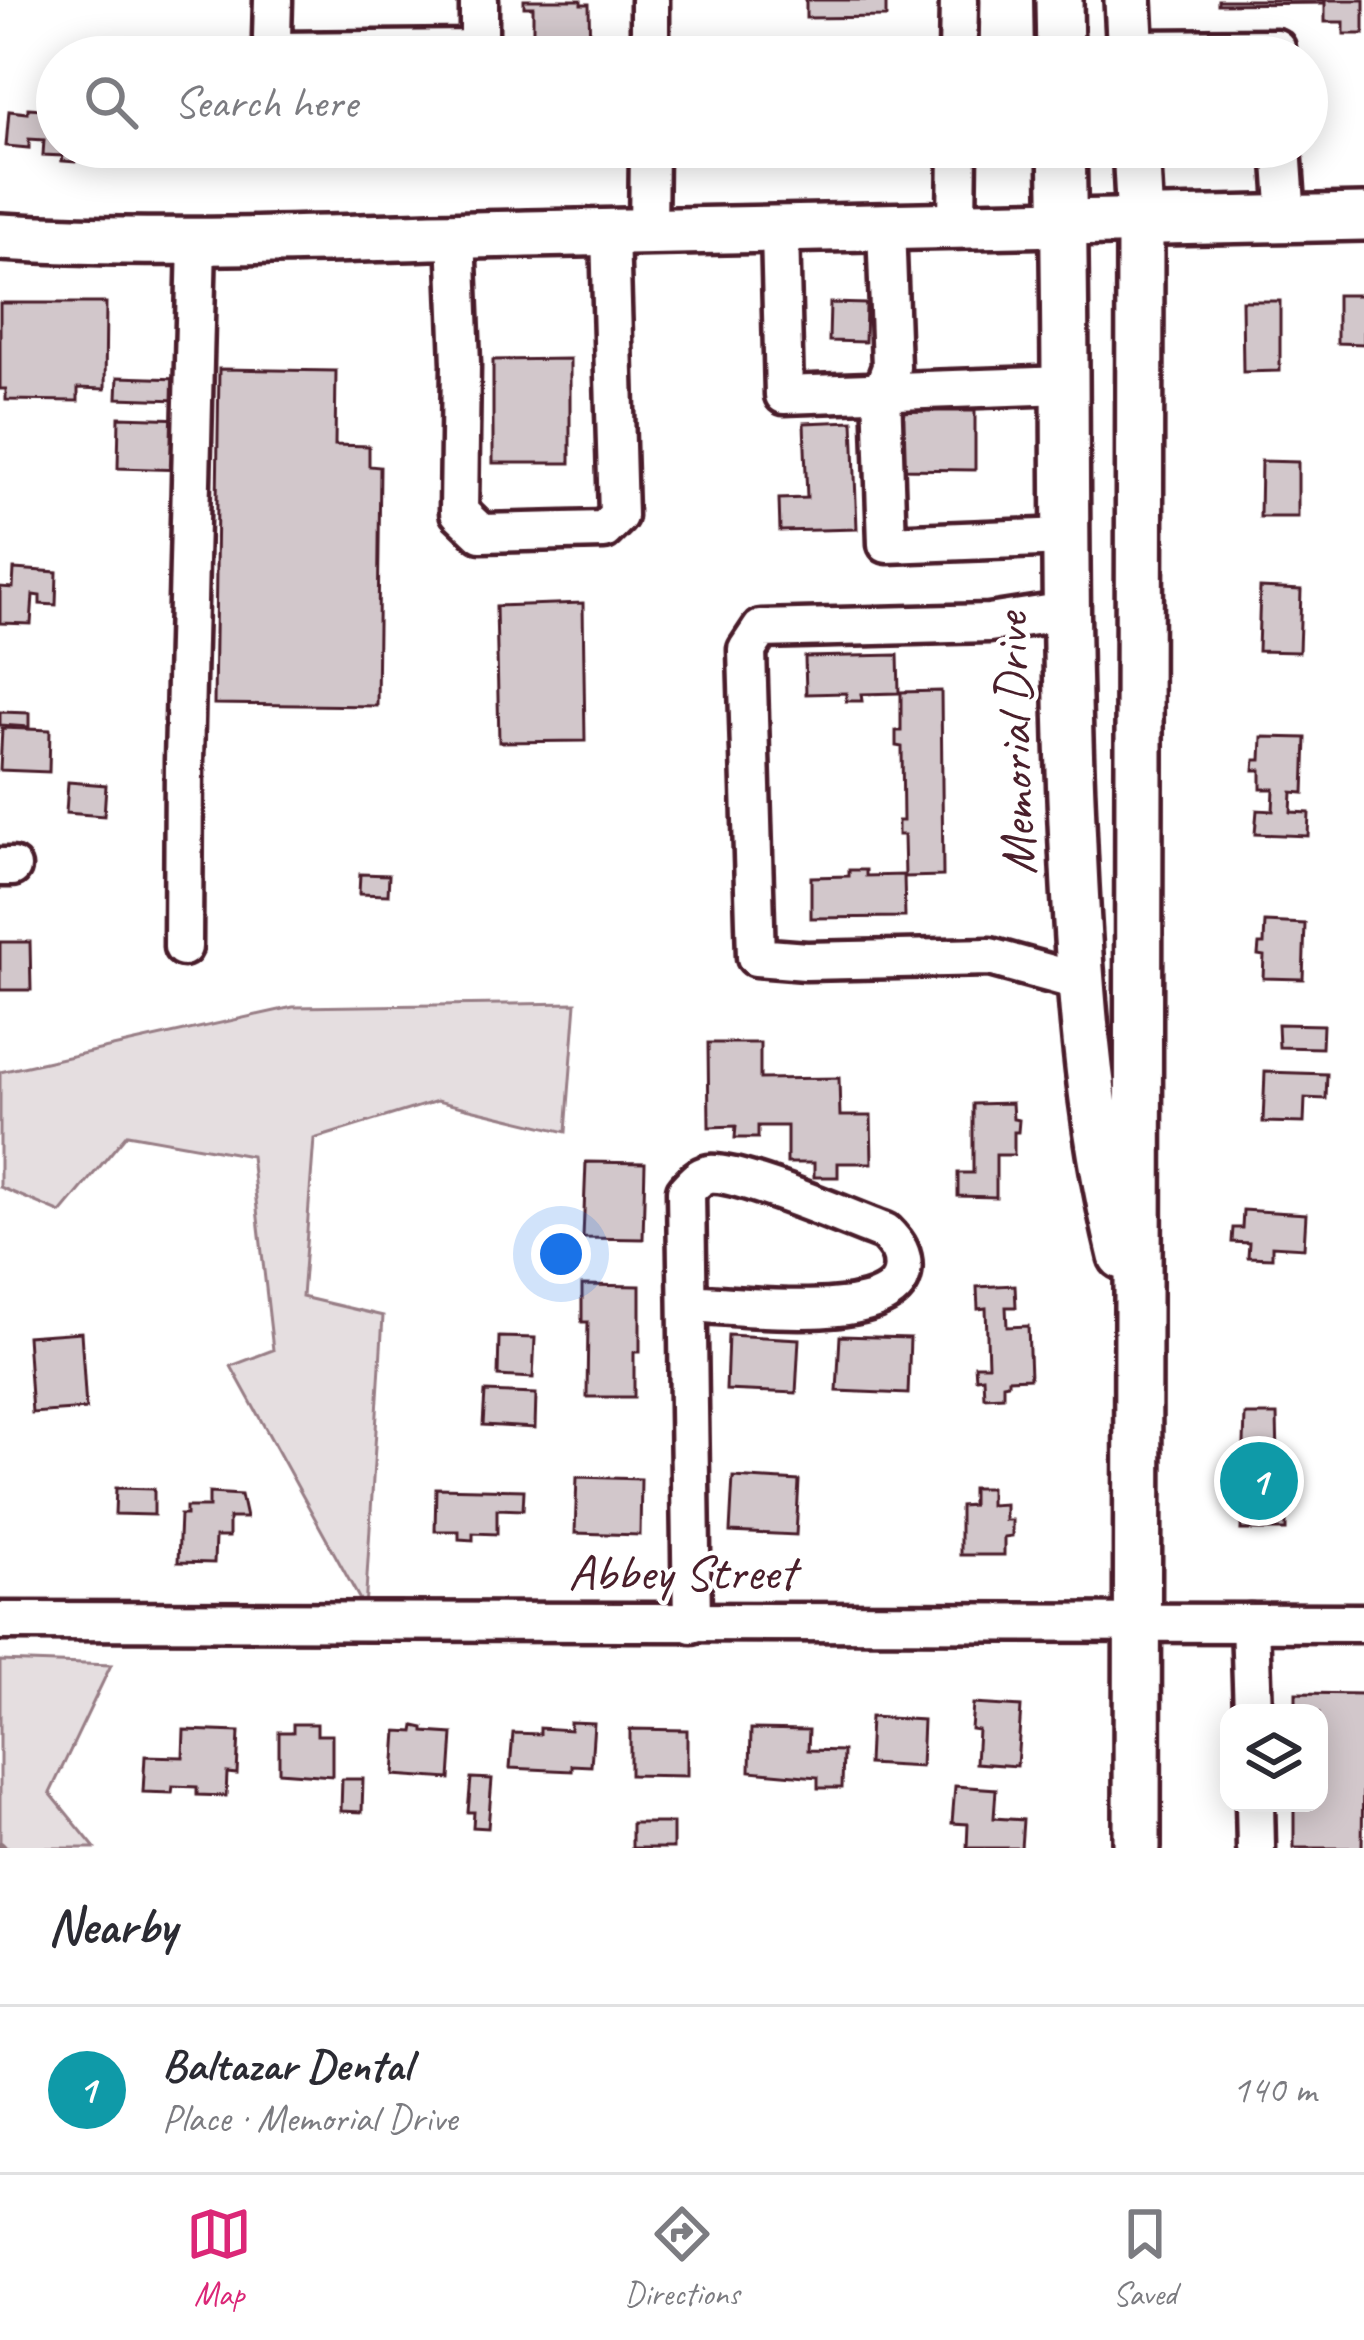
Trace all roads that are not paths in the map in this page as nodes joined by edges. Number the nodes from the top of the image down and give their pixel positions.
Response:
1 (273, 0) edge
2 (479, 0) edge
3 (650, 0) edge
4 (958, 0) edge
5 (1059, 0) edge
6 (1128, 0) edge
7 (272, 36) edge
8 (478, 36) edge
9 (650, 36) edge
10 (958, 36) edge
11 (1060, 36) edge
12 (1130, 36) edge
13 (644, 168) edge
14 (958, 168) edge
15 (1063, 168) edge
16 (1137, 168) edge
17 (1283, 168) edge
18 (1364, 218) edge
19 (1287, 219) junction
20 (1064, 220) junction
21 (1140, 221) junction
22 (957, 222) junction
23 (886, 225) junction
24 (780, 230) junction
25 (629, 232) junction
26 (457, 235) junction
27 (0, 237) edge
28 (197, 242) junction
29 (1065, 385) junction
30 (882, 391) junction
31 (1066, 538) junction
32 (1067, 611) junction
33 (183, 947) dead end
34 (1081, 982) junction
35 (690, 1303) junction
36 (1141, 1333) junction
37 (0, 1621) edge
38 (1250, 1623) junction
39 (1364, 1623) edge
40 (692, 1624) junction
41 (1137, 1624) junction
42 (1253, 1704) edge
43 (1255, 1812) edge
44 (1137, 1848) edge
45 (1256, 1848) edge

1 - 7 street
2 - 8 street
3 - 9 street
4 - 10 street
5 - 11 main road
6 - 12 main road
13 - 25 street
14 - 22 street
15 - 20 main road, Memorial Drive
16 - 21 main road, Memorial Drive
17 - 19 street
18 - 19 main road
19 - 21 main road
20 - 21 main road
20 - 22 main road
20 - 29 main road, Memorial Drive
21 - 36 main road, Memorial Drive
22 - 23 main road
23 - 24 main road
23 - 30 street
24 - 25 main road
24 - 30 street
25 - 26 main road
25 - 26 street
26 - 28 main road
27 - 28 main road
28 - 33 street
29 - 30 street
29 - 31 main road, Memorial Drive
30 - 31 street
31 - 32 main road, Memorial Drive
32 - 34 main road, Memorial Drive
32 - 34 street
34 - 36 main road, Memorial Drive
35 - 35 street
35 - 40 street
36 - 41 main road, Memorial Drive
37 - 40 street, Abbey Street
38 - 39 street, Abbey Street
38 - 41 street, Abbey Street
38 - 42 street
40 - 41 street, Abbey Street
41 - 44 main road, Memorial Drive
43 - 45 street

